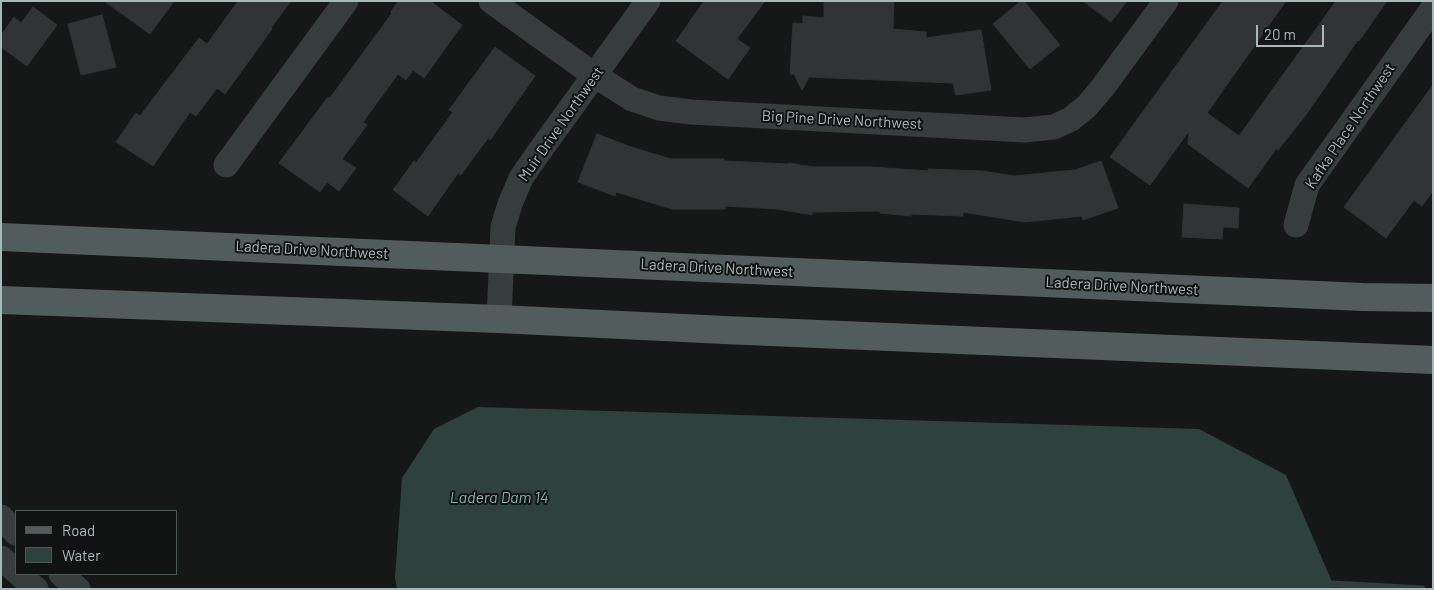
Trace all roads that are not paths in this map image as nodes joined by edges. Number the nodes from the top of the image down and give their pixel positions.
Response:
1 (346, 1) edge
2 (491, 1) edge
3 (648, 1) edge
4 (1166, 1) edge
5 (1433, 8) edge
6 (594, 75) junction
7 (226, 165) dead end
8 (1296, 225) dead end
9 (1, 237) edge
10 (502, 259) junction
11 (1433, 298) edge
12 (1, 300) edge
13 (500, 319) junction
14 (1433, 360) edge
15 (1, 517) edge
16 (15, 532) edge
17 (1, 558) edge
18 (15, 570) edge
19 (20, 575) edge
20 (62, 575) edge
21 (36, 589) edge
22 (78, 589) edge

1 - 7 street
2 - 6 street, Big Pine Drive Northwest
3 - 6 street, Muir Drive Northwest
4 - 6 street, Big Pine Drive Northwest
5 - 8 street, Kafka Place Northwest
6 - 10 street, Muir Drive Northwest
9 - 10 main road, Ladera Drive Northwest
10 - 11 main road, Ladera Drive Northwest
10 - 13 street, Muir Drive Northwest
12 - 13 main road
13 - 14 main road
15 - 16 street
17 - 18 street
19 - 21 street
20 - 22 street

